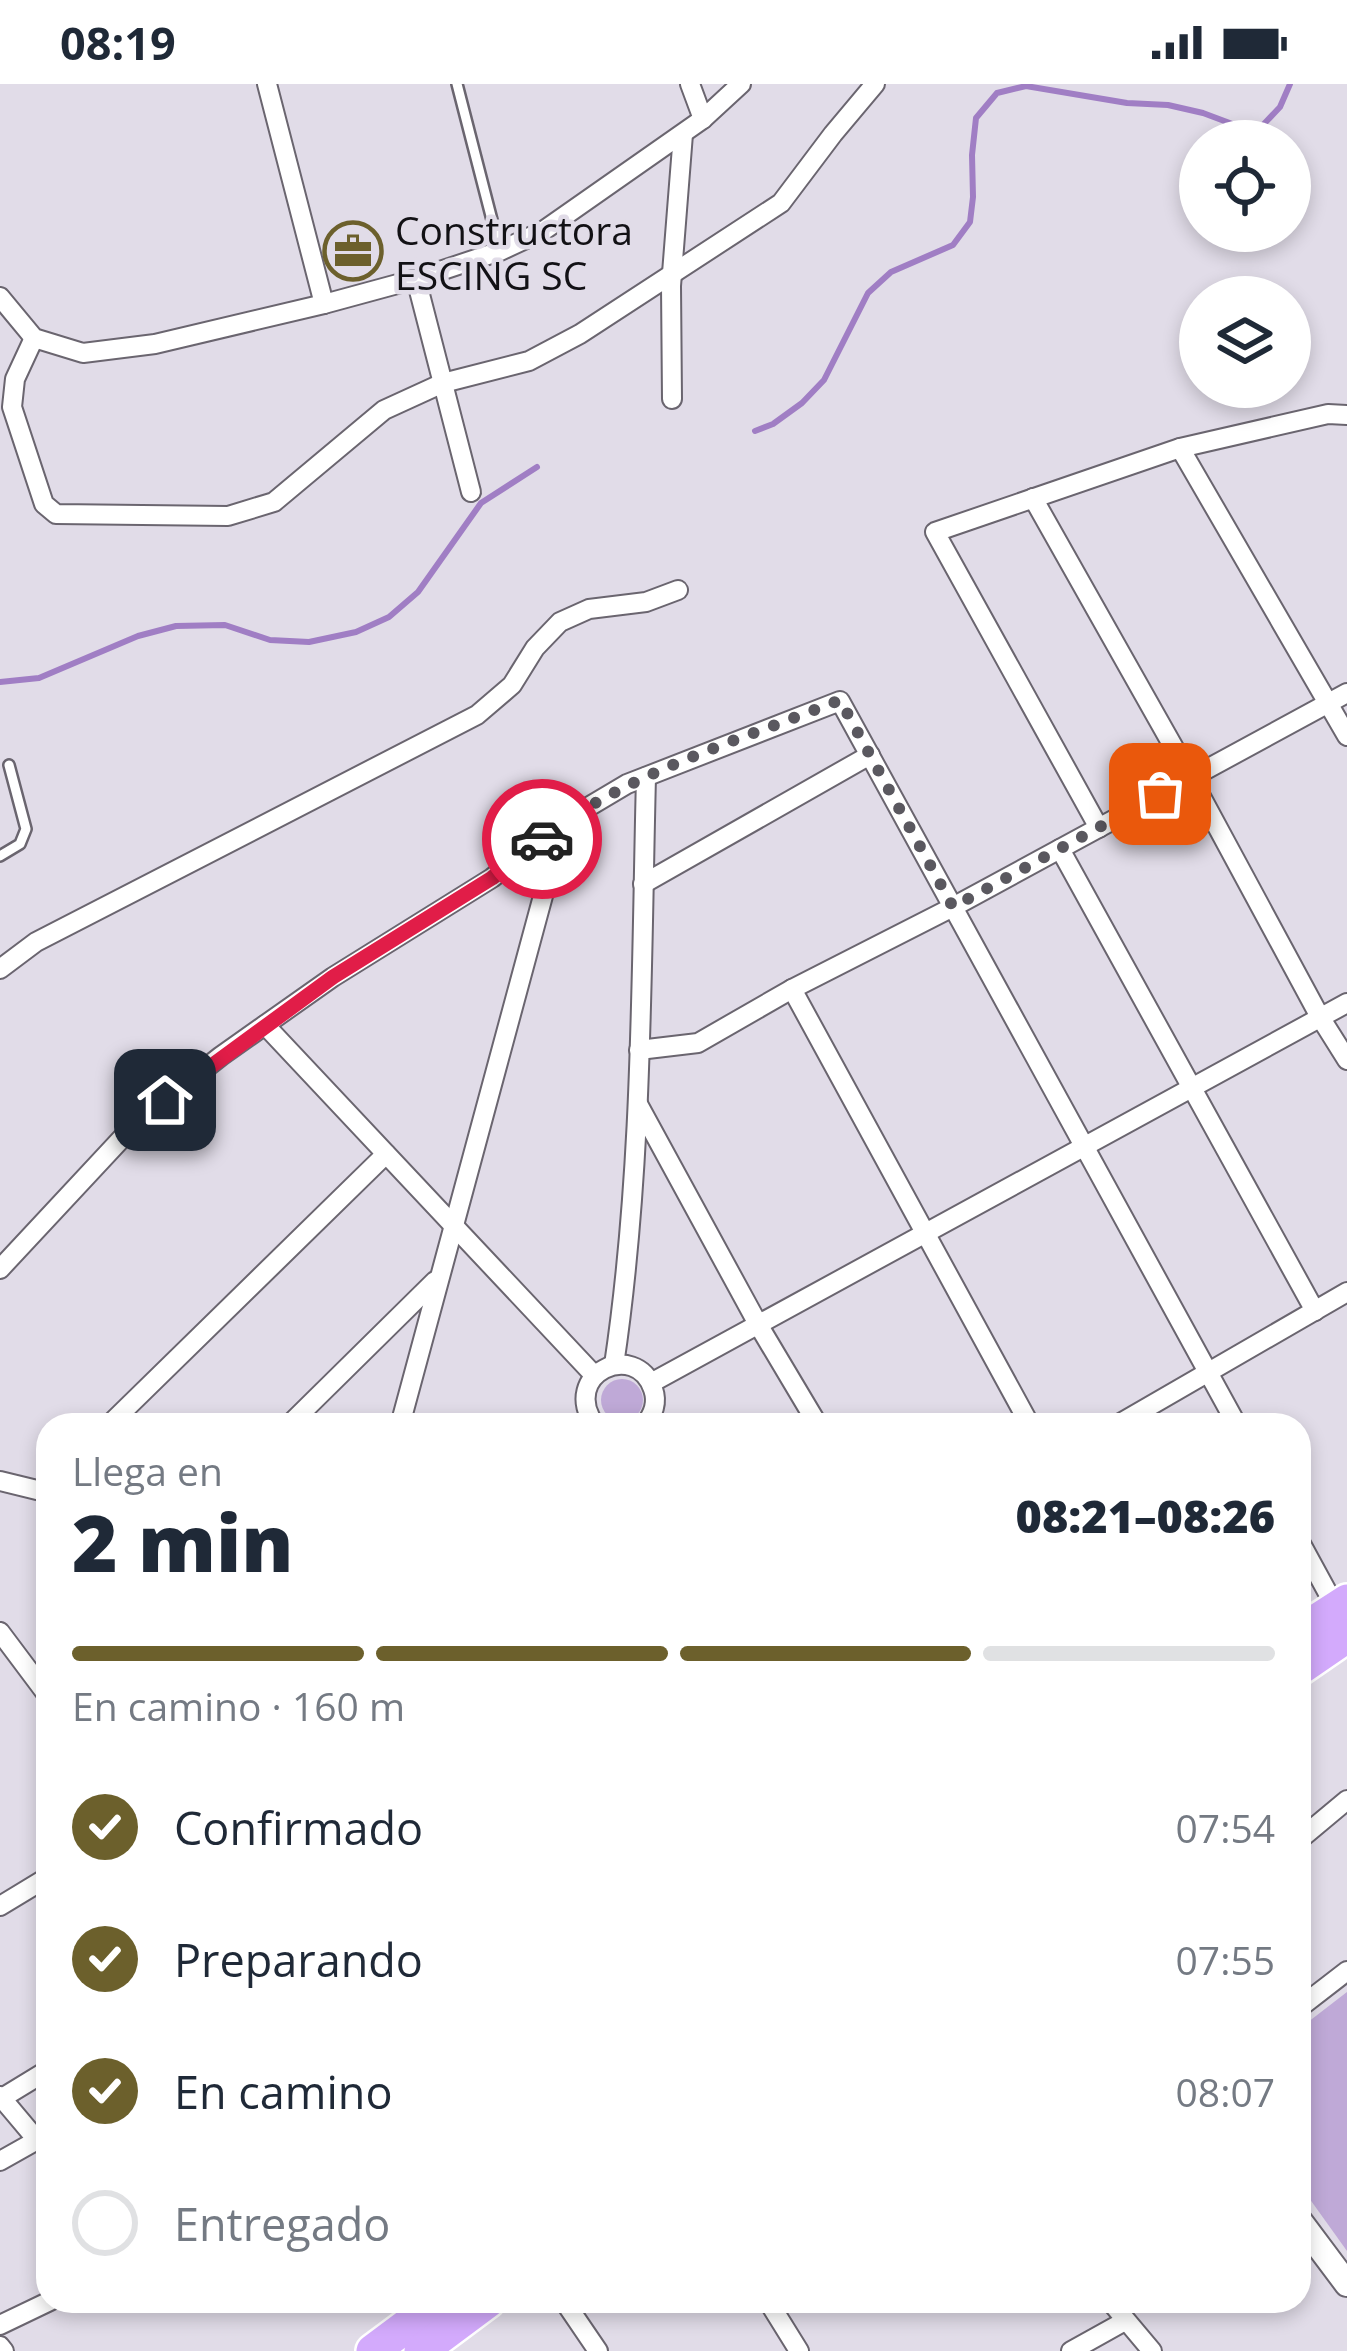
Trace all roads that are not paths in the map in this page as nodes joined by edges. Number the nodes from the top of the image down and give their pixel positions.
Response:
1 (267, 84) edge
2 (457, 84) edge
3 (690, 84) edge
4 (741, 84) edge
5 (875, 84) edge
6 (704, 119) junction
7 (683, 134) junction
8 (500, 250) junction
9 (672, 275) junction
10 (416, 278) junction
11 (0, 298) edge
12 (324, 304) junction
13 (34, 338) junction
14 (443, 383) junction
15 (672, 399) dead end
16 (1347, 415) edge
17 (1180, 448) junction
18 (472, 492) dead end
19 (1033, 498) junction
20 (678, 590) dead end
21 (1347, 693) edge
22 (1328, 703) junction
23 (1347, 736) edge
24 (870, 755) junction
25 (9, 765) dead end
26 (646, 777) junction
27 (1191, 778) junction
28 (563, 822) junction
29 (1099, 828) junction
30 (1060, 849) junction
31 (0, 856) edge
32 (643, 884) junction
33 (953, 907) junction
34 (0, 969) edge
35 (792, 989) junction
36 (1347, 1003) edge
37 (1320, 1018) junction
38 (265, 1025) junction
39 (639, 1050) junction
40 (1347, 1060) edge
41 (1190, 1089) junction
42 (638, 1104) junction
43 (1085, 1147) junction
44 (386, 1154) junction
45 (455, 1227) junction
46 (926, 1234) junction
47 (7, 1245) edge
48 (0, 1269) edge
49 (438, 1278) junction
50 (1347, 1292) edge
51 (1315, 1311) junction
52 (759, 1326) junction
53 (614, 1365) junction
54 (1209, 1374) junction
55 (595, 1376) junction
56 (651, 1383) junction
57 (121, 1413) edge
58 (301, 1413) edge
59 (403, 1413) edge
60 (589, 1413) edge
61 (651, 1413) edge
62 (811, 1413) edge
63 (1023, 1413) edge
64 (1139, 1413) edge
65 (1230, 1413) edge
66 (0, 1481) edge
67 (36, 1489) edge
68 (1311, 1560) edge
69 (1344, 1616) edge
70 (1311, 1628) edge
71 (0, 1633) edge
72 (1311, 1655) edge
73 (7, 1656) edge
74 (36, 1674) edge
75 (33, 1677) junction
76 (36, 1681) edge
77 (1347, 1801) edge
78 (1311, 1830) edge
79 (36, 1884) edge
80 (0, 1906) edge
81 (1347, 1971) edge
82 (1311, 1999) edge
83 (36, 2077) edge
84 (1, 2097) edge
85 (36, 2130) edge
86 (36, 2141) edge
87 (0, 2161) edge
88 (1311, 2236) edge
89 (1347, 2284) edge
90 (36, 2307) edge
91 (424, 2313) edge
92 (472, 2313) edge
93 (571, 2313) edge
94 (775, 2313) edge
95 (1120, 2313) edge
96 (1126, 2321) junction
97 (0, 2324) edge
98 (373, 2351) edge
99 (421, 2351) edge
100 (598, 2351) edge
101 (799, 2351) edge
102 (1071, 2351) edge
103 (1152, 2351) edge

1 - 12 street
2 - 8 lane
3 - 6 street
4 - 6 street
5 - 9 street
6 - 7 street
7 - 8 street
7 - 9 street
8 - 10 street
9 - 14 street
9 - 15 street
10 - 12 street
10 - 14 street
11 - 13 street
12 - 13 street
13 - 14 street
14 - 18 street
16 - 17 street
17 - 19 street
17 - 22 street
19 - 27 street
19 - 29 street
20 - 34 street
21 - 22 street
22 - 23 street
22 - 27 street
24 - 26 street
24 - 32 street
24 - 33 street
25 - 31 lane
26 - 28 street
26 - 32 street
27 - 29 street
27 - 37 street
28 - 38 street
28 - 45 street
29 - 30 street
30 - 33 street
30 - 41 street
32 - 39 street
33 - 35 street
33 - 43 street
35 - 39 street
35 - 46 street
36 - 37 street
37 - 40 street
37 - 41 street
38 - 44 street
38 - 47 street
39 - 42 street
41 - 43 street
41 - 51 street
42 - 52 street
42 - 53 street
43 - 46 street
43 - 54 street
44 - 45 street
44 - 57 street
45 - 49 street
45 - 55 street
46 - 52 street
46 - 63 street
47 - 48 street
49 - 58 street
49 - 59 street
50 - 51 street
51 - 54 street
52 - 56 street
52 - 62 street
53 - 55 street
53 - 56 street
54 - 64 street
54 - 65 street
55 - 60 street
56 - 61 street
66 - 67 street
68 - 69 street
69 - 70 highway
69 - 72 highway
71 - 73 street
73 - 75 street
74 - 75 street
75 - 76 street
77 - 78 street
79 - 80 street
81 - 82 street
83 - 84 street
84 - 85 street
86 - 87 street
88 - 89 street
90 - 97 street
91 - 98 highway
92 - 99 highway
93 - 100 street
94 - 101 street
95 - 96 street
96 - 102 street
96 - 103 street

